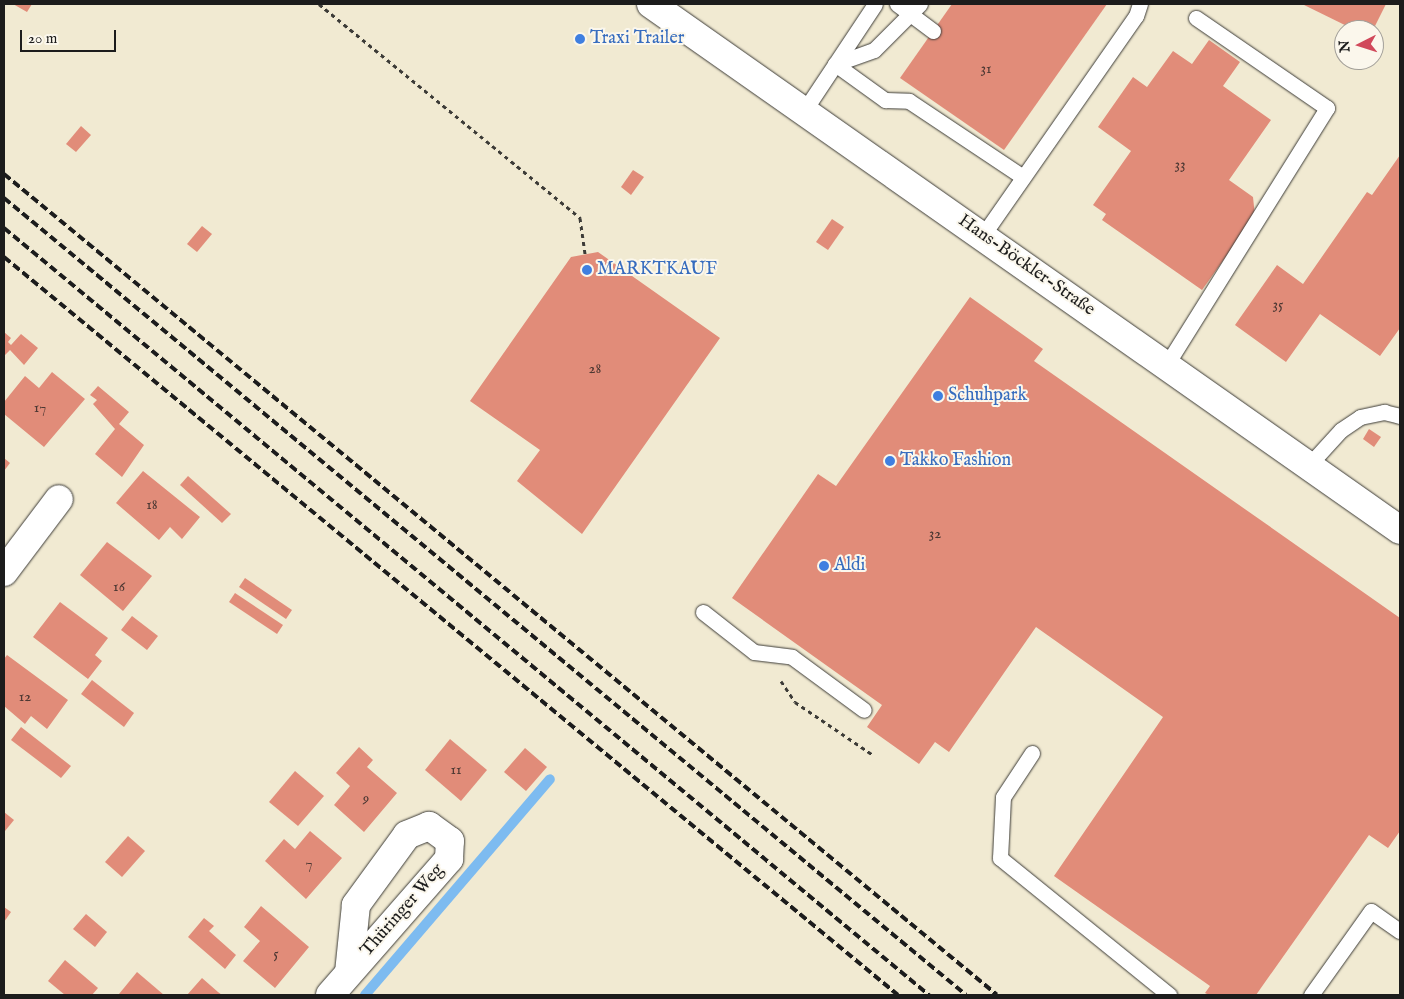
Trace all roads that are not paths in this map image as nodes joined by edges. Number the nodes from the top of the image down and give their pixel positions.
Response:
1 (651, 4) edge
2 (875, 4) edge
3 (897, 4) edge
4 (1140, 4) edge
5 (916, 9) edge
6 (1196, 18) dead end
7 (933, 31) dead end
8 (835, 64) junction
9 (804, 111) junction
10 (1023, 177) junction
11 (983, 235) junction
12 (1167, 364) junction
13 (1400, 416) edge
14 (1309, 465) junction
15 (59, 499) dead end
16 (1400, 530) edge
17 (4, 572) edge
18 (703, 612) dead end
19 (864, 710) dead end
20 (1032, 753) dead end
21 (1400, 931) edge
22 (349, 973) junction
23 (330, 995) edge
24 (1169, 995) edge
25 (1311, 995) edge

1 - 9 street, Hans-Böckler-Straße
2 - 8 lane
3 - 5 lane
4 - 10 lane
5 - 7 lane
5 - 8 lane
6 - 12 lane
8 - 9 lane
8 - 10 lane
9 - 11 street, Hans-Böckler-Straße
10 - 11 lane
11 - 12 street, Hans-Böckler-Straße
12 - 14 street, Hans-Böckler-Straße
13 - 14 lane
14 - 16 street, Hans-Böckler-Straße
15 - 17 street
18 - 19 lane
20 - 24 lane
21 - 25 lane
22 - 22 street, Thüringer Weg
22 - 23 street, Thüringer Weg

